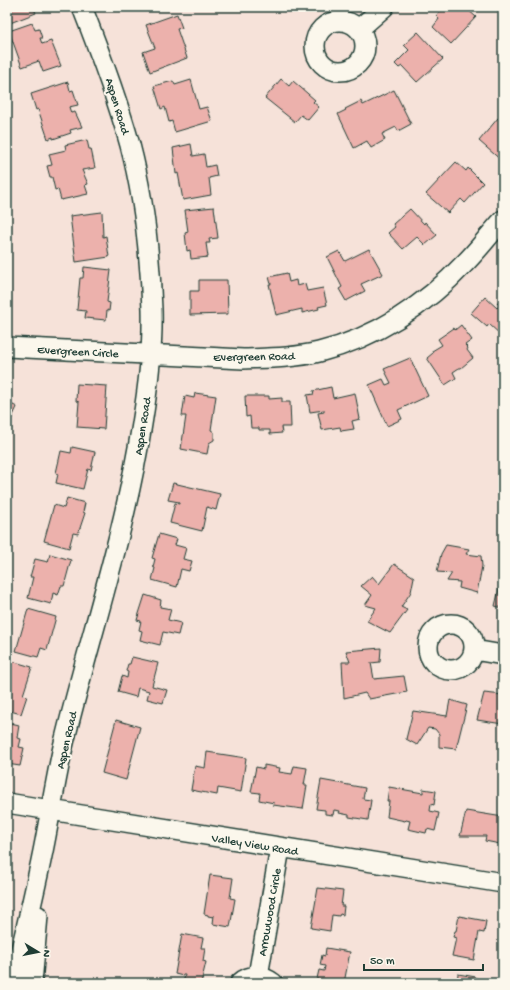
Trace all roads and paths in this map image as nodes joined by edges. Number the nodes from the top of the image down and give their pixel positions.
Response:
1 (82, 7) edge
2 (384, 7) edge
3 (359, 29) dead end
4 (503, 220) edge
5 (7, 347) edge
6 (150, 354) junction
7 (474, 650) dead end
8 (503, 655) edge
9 (7, 803) edge
10 (51, 810) junction
11 (45, 843) junction
12 (280, 848) junction
13 (503, 883) edge
14 (266, 980) edge
15 (13, 983) edge
16 (32, 983) edge
17 (240, 983) edge

1 - 6 street, Aspen Road
2 - 3 street
4 - 6 street, Evergreen Road
5 - 6 street, Evergreen Circle
6 - 10 street, Aspen Road
7 - 8 street
9 - 10 street, Valley View Road
10 - 11 street, Aspen Road
10 - 12 street, Valley View Road
11 - 15 street, Aspen Road
11 - 16 street, Aspen Road
12 - 13 street, Valley View Road
12 - 14 street, Arrowwood Circle
14 - 17 street, Arrowwood Circle

